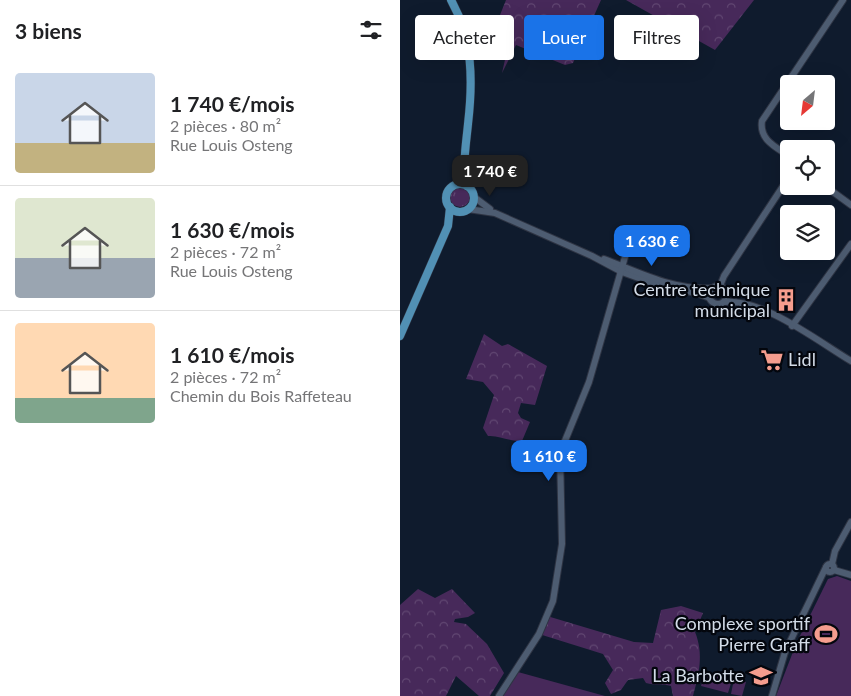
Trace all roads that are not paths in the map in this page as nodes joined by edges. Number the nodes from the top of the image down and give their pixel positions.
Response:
1 (451, 0) edge
2 (843, 0) edge
3 (780, 149) edge
4 (464, 165) junction
5 (455, 184) junction
6 (467, 186) junction
7 (780, 191) edge
8 (835, 193) edge
9 (474, 197) junction
10 (851, 205) edge
11 (450, 207) junction
12 (465, 210) junction
13 (495, 213) junction
14 (448, 226) junction
15 (631, 236) dead end
16 (851, 244) edge
17 (622, 269) junction
18 (716, 287) junction
19 (727, 292) junction
20 (710, 298) junction
21 (724, 302) junction
22 (746, 303) junction
23 (792, 326) junction
24 (400, 336) edge
25 (851, 361) edge
26 (851, 522) edge
27 (831, 568) junction
28 (851, 575) edge
29 (499, 696) edge
30 (772, 696) edge

1 - 4 main road
2 - 3 street
4 - 5 main road
4 - 6 main road
5 - 6 main road
5 - 11 main road
6 - 9 main road
7 - 18 street
8 - 10 street
9 - 12 main road
9 - 13 street
11 - 12 main road
11 - 14 main road
12 - 13 street
12 - 14 main road
13 - 17 street
14 - 24 main road
15 - 17 street
16 - 23 street
17 - 18 street
17 - 20 street
17 - 29 street
18 - 19 street
18 - 20 street
19 - 21 street
19 - 22 street
20 - 21 street
21 - 22 street
22 - 23 street
23 - 25 street
26 - 27 street
27 - 28 street
27 - 30 street

